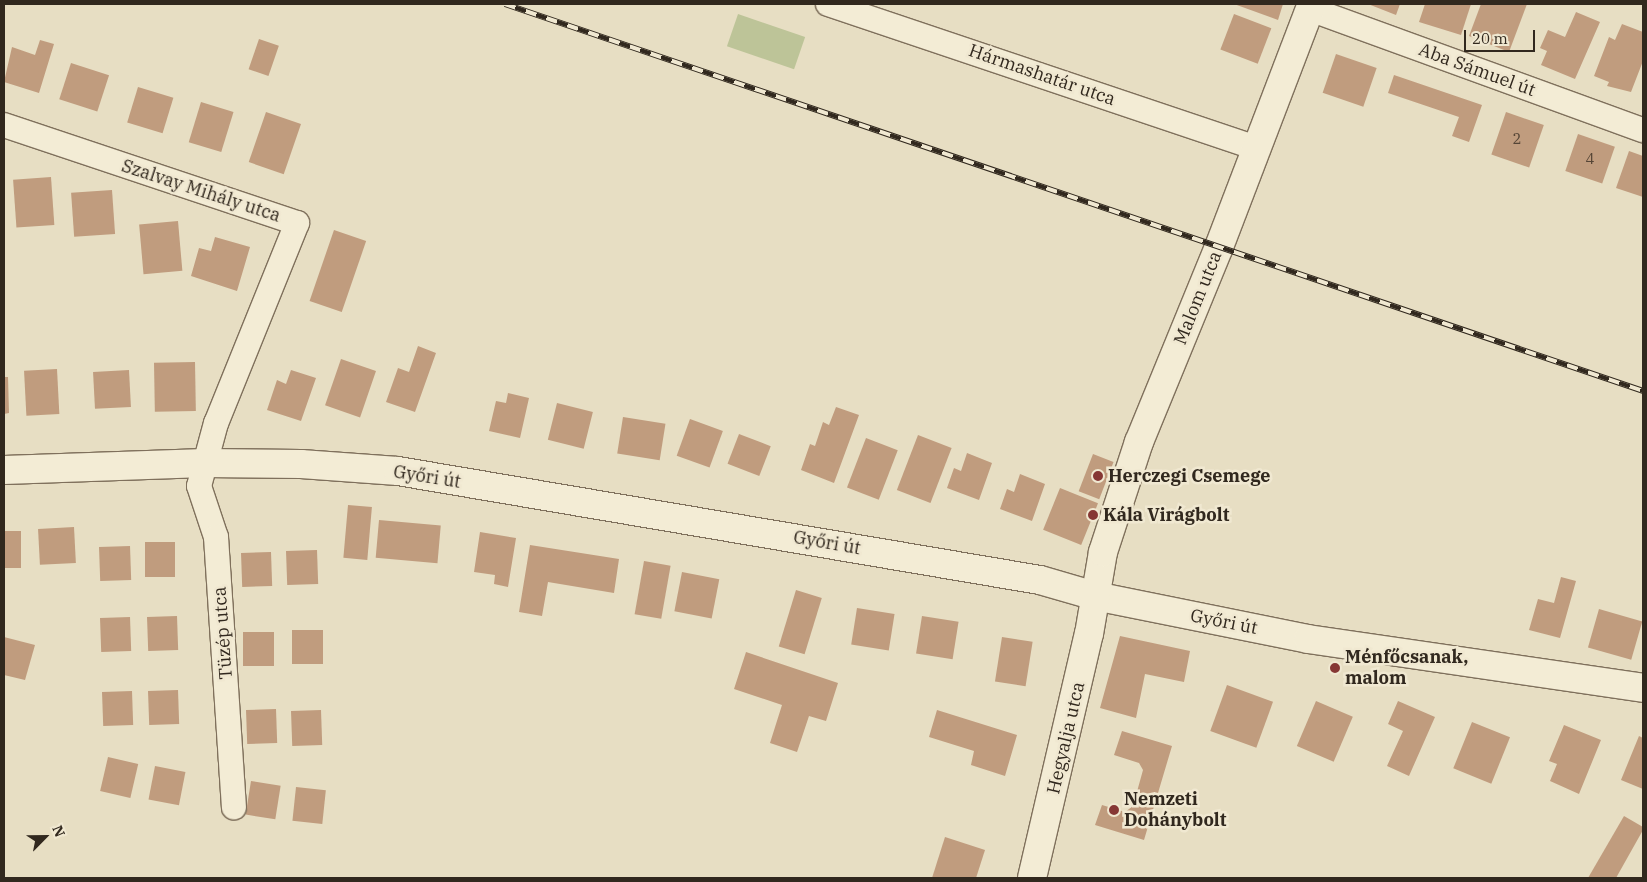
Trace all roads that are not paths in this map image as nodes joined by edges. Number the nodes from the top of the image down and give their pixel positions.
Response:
1 (828, 4) edge
2 (1311, 7) edge
3 (4, 125) edge
4 (1643, 130) edge
5 (1256, 148) junction
6 (205, 463) junction
7 (4, 470) edge
8 (1095, 596) junction
9 (1643, 688) edge
10 (234, 808) dead end
11 (1032, 878) edge

1 - 5 street, Hármashatár utca
2 - 4 street, Aba Sámuel út
2 - 5 street, Malom utca
3 - 6 street, Szalvay Mihály utca
5 - 8 street, Malom utca
6 - 7 street, Győri út
6 - 8 street, Győri út
6 - 10 street, Tüzép utca
8 - 9 street, Győri út
8 - 11 street, Hegyalja utca

